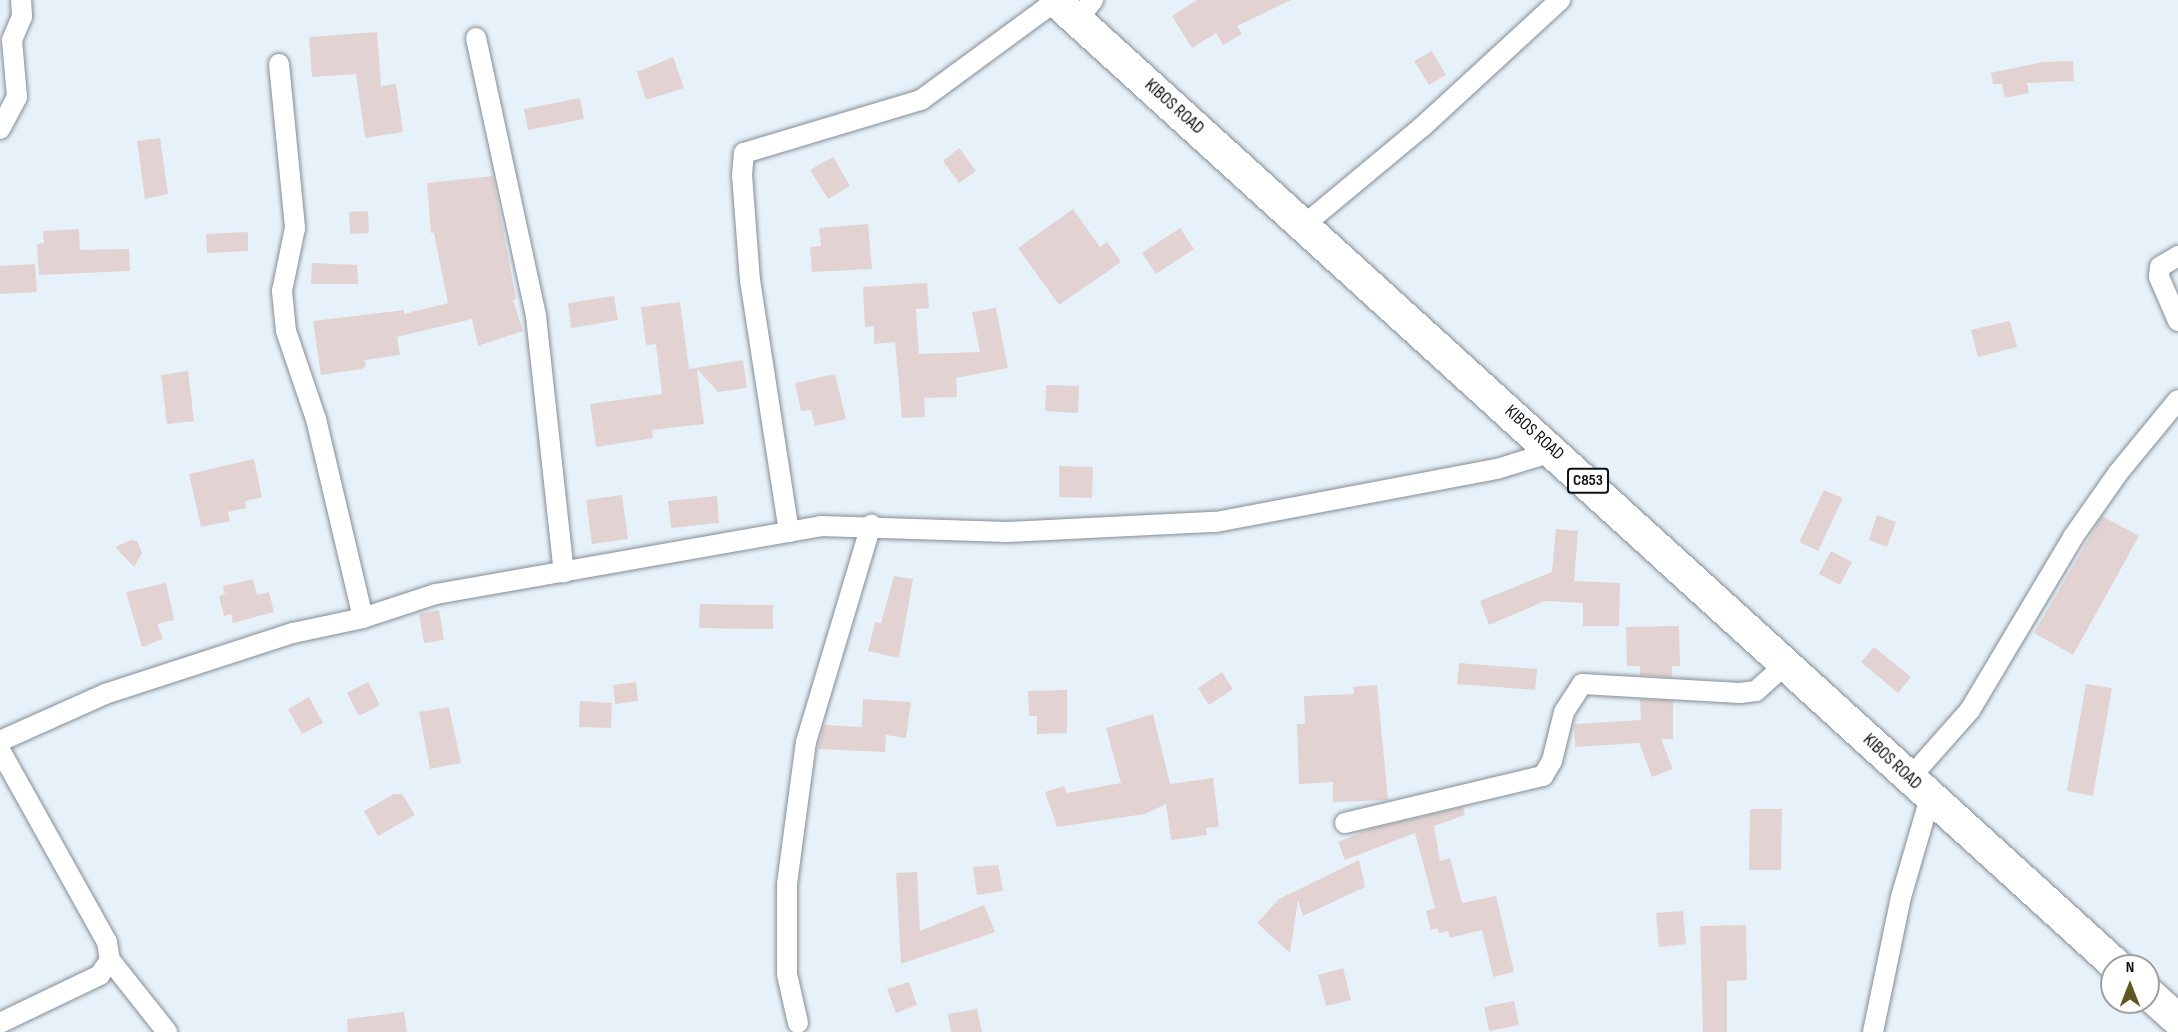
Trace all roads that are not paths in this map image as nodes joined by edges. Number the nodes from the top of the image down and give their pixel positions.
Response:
1 (21, 0) edge
2 (1560, 0) edge
3 (1070, 5) edge
4 (476, 39) dead end
5 (279, 64) dead end
6 (0, 129) edge
7 (1304, 225) junction
8 (2178, 256) edge
9 (2178, 321) edge
10 (2178, 402) edge
11 (1555, 451) junction
12 (871, 525) junction
13 (789, 532) junction
14 (564, 572) junction
15 (363, 618) junction
16 (1786, 664) junction
17 (0, 741) edge
18 (0, 750) edge
19 (1920, 789) junction
20 (1345, 823) dead end
21 (2104, 954) edge
22 (110, 960) junction
23 (2160, 1004) edge
24 (2178, 1020) edge
25 (0, 1023) edge
26 (798, 1023) dead end
27 (166, 1032) edge
28 (1873, 1032) edge

1 - 6 street
2 - 7 street
3 - 7 main road, KIBOS ROAD / C853
3 - 13 street
4 - 14 street
5 - 15 street
7 - 11 main road, KIBOS ROAD / C853
8 - 9 street
10 - 19 street
11 - 12 street
11 - 16 main road, KIBOS ROAD / C853
12 - 13 street
12 - 26 street
13 - 14 street
14 - 15 street
15 - 17 street
16 - 19 main road, KIBOS ROAD / C853
16 - 20 street
18 - 22 street
19 - 21 main road, KIBOS ROAD / C853
19 - 28 street
22 - 25 street
22 - 27 street
23 - 24 main road

